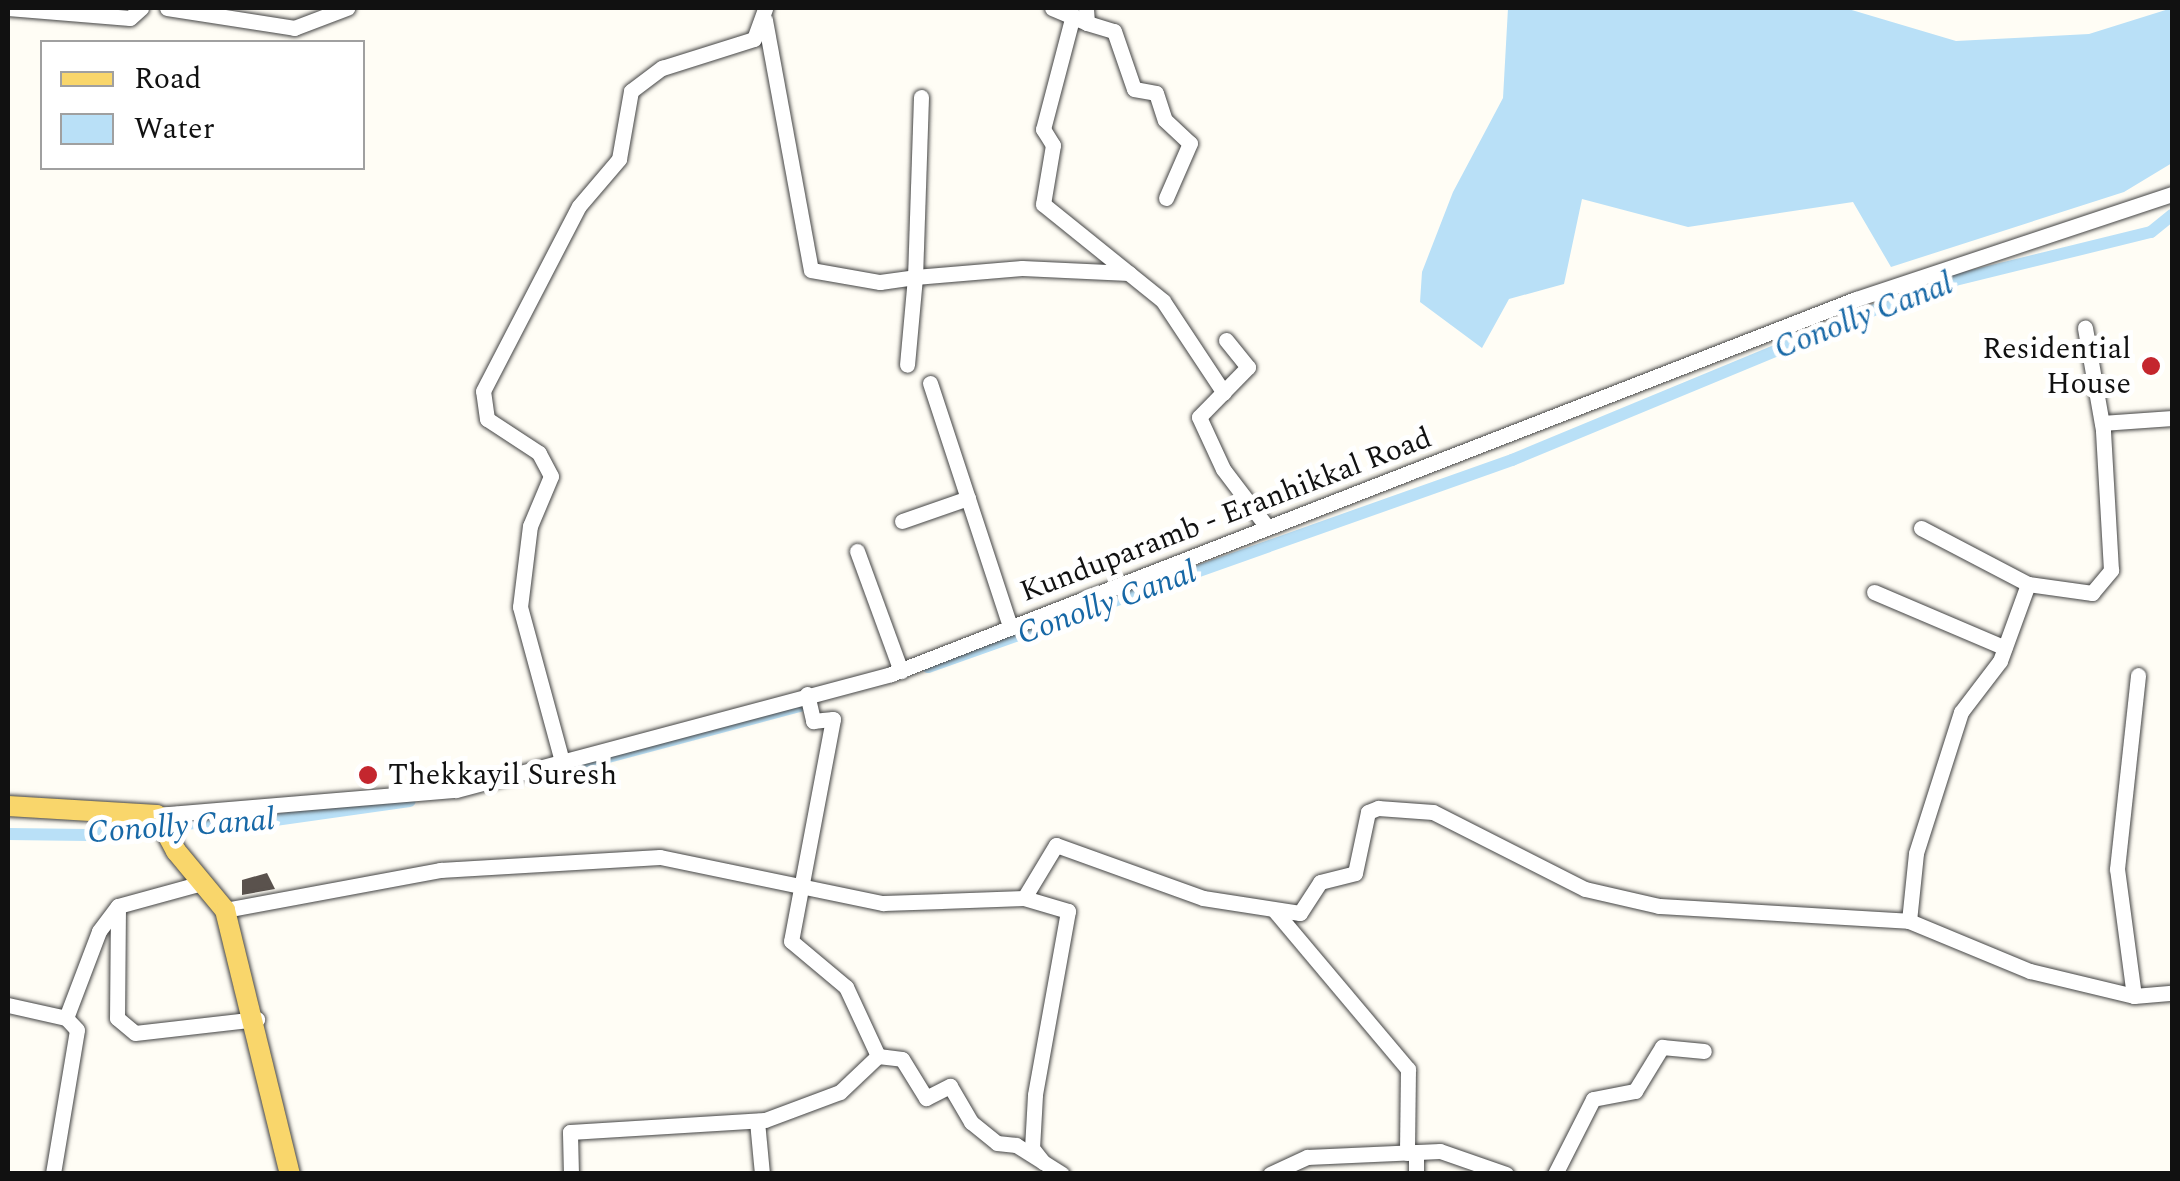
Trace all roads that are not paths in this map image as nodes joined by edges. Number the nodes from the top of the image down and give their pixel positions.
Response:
1 (8, 8) edge
2 (141, 8) edge
3 (167, 8) edge
4 (347, 8) edge
5 (1052, 8) edge
6 (765, 14) edge
7 (1082, 15) edge
8 (922, 97) dead end
9 (2172, 194) edge
10 (1166, 198) dead end
11 (1128, 272) junction
12 (915, 277) junction
13 (2085, 328) dead end
14 (1226, 340) dead end
15 (907, 366) dead end
16 (930, 383) dead end
17 (1224, 393) junction
18 (2172, 418) edge
19 (2102, 423) junction
20 (968, 498) junction
21 (902, 521) dead end
22 (1268, 526) junction
23 (1922, 528) dead end
24 (858, 551) dead end
25 (2028, 584) junction
26 (1874, 592) dead end
27 (1010, 626) junction
28 (2005, 648) junction
29 (901, 670) junction
30 (2138, 674) dead end
31 (808, 695) junction
32 (563, 765) junction
33 (8, 806) edge
34 (161, 825) junction
35 (202, 883) junction
36 (803, 889) junction
37 (1024, 898) junction
38 (118, 906) junction
39 (225, 910) junction
40 (1274, 910) junction
41 (1908, 921) junction
42 (2172, 993) edge
43 (2134, 996) junction
44 (8, 1005) edge
45 (66, 1018) junction
46 (257, 1019) junction
47 (1704, 1050) dead end
48 (878, 1056) junction
49 (757, 1121) junction
50 (1412, 1152) junction
51 (1046, 1165) junction
52 (53, 1174) edge
53 (290, 1174) edge
54 (571, 1174) edge
55 (762, 1174) edge
56 (1062, 1174) edge
57 (1270, 1174) edge
58 (1416, 1174) edge
59 (1506, 1174) edge
60 (1555, 1174) edge

1 - 2 street
3 - 4 street
5 - 7 street
6 - 12 street
6 - 32 street
7 - 10 street
7 - 11 street
8 - 12 street
9 - 22 street, Kunduparamb - Eranhikkal Road
11 - 12 street
11 - 17 street
12 - 15 street
13 - 19 street
14 - 17 street
16 - 20 street
17 - 22 street
18 - 19 street
19 - 25 street
20 - 21 street
20 - 27 street
22 - 27 street, Kunduparamb - Eranhikkal Road
23 - 25 street
24 - 29 street
25 - 28 street
26 - 28 street
27 - 29 street, Kunduparamb - Eranhikkal Road
28 - 41 street
29 - 31 street, Kunduparamb - Eranhikkal Road
30 - 43 street
31 - 32 street, Kunduparamb - Eranhikkal Road
31 - 36 street
32 - 34 street, Kunduparamb - Eranhikkal Road
33 - 34 main road
34 - 35 main road
35 - 38 street
35 - 39 main road
36 - 37 street
36 - 39 street
36 - 48 street
37 - 40 street
37 - 51 street
38 - 45 street
38 - 46 street
39 - 46 main road
40 - 41 street
40 - 50 street
41 - 43 street
42 - 43 street
44 - 45 street
45 - 52 street
46 - 53 main road
47 - 60 street
48 - 49 street
48 - 51 street
49 - 54 street
49 - 55 street
50 - 57 street
50 - 58 street
50 - 59 street
51 - 56 street

